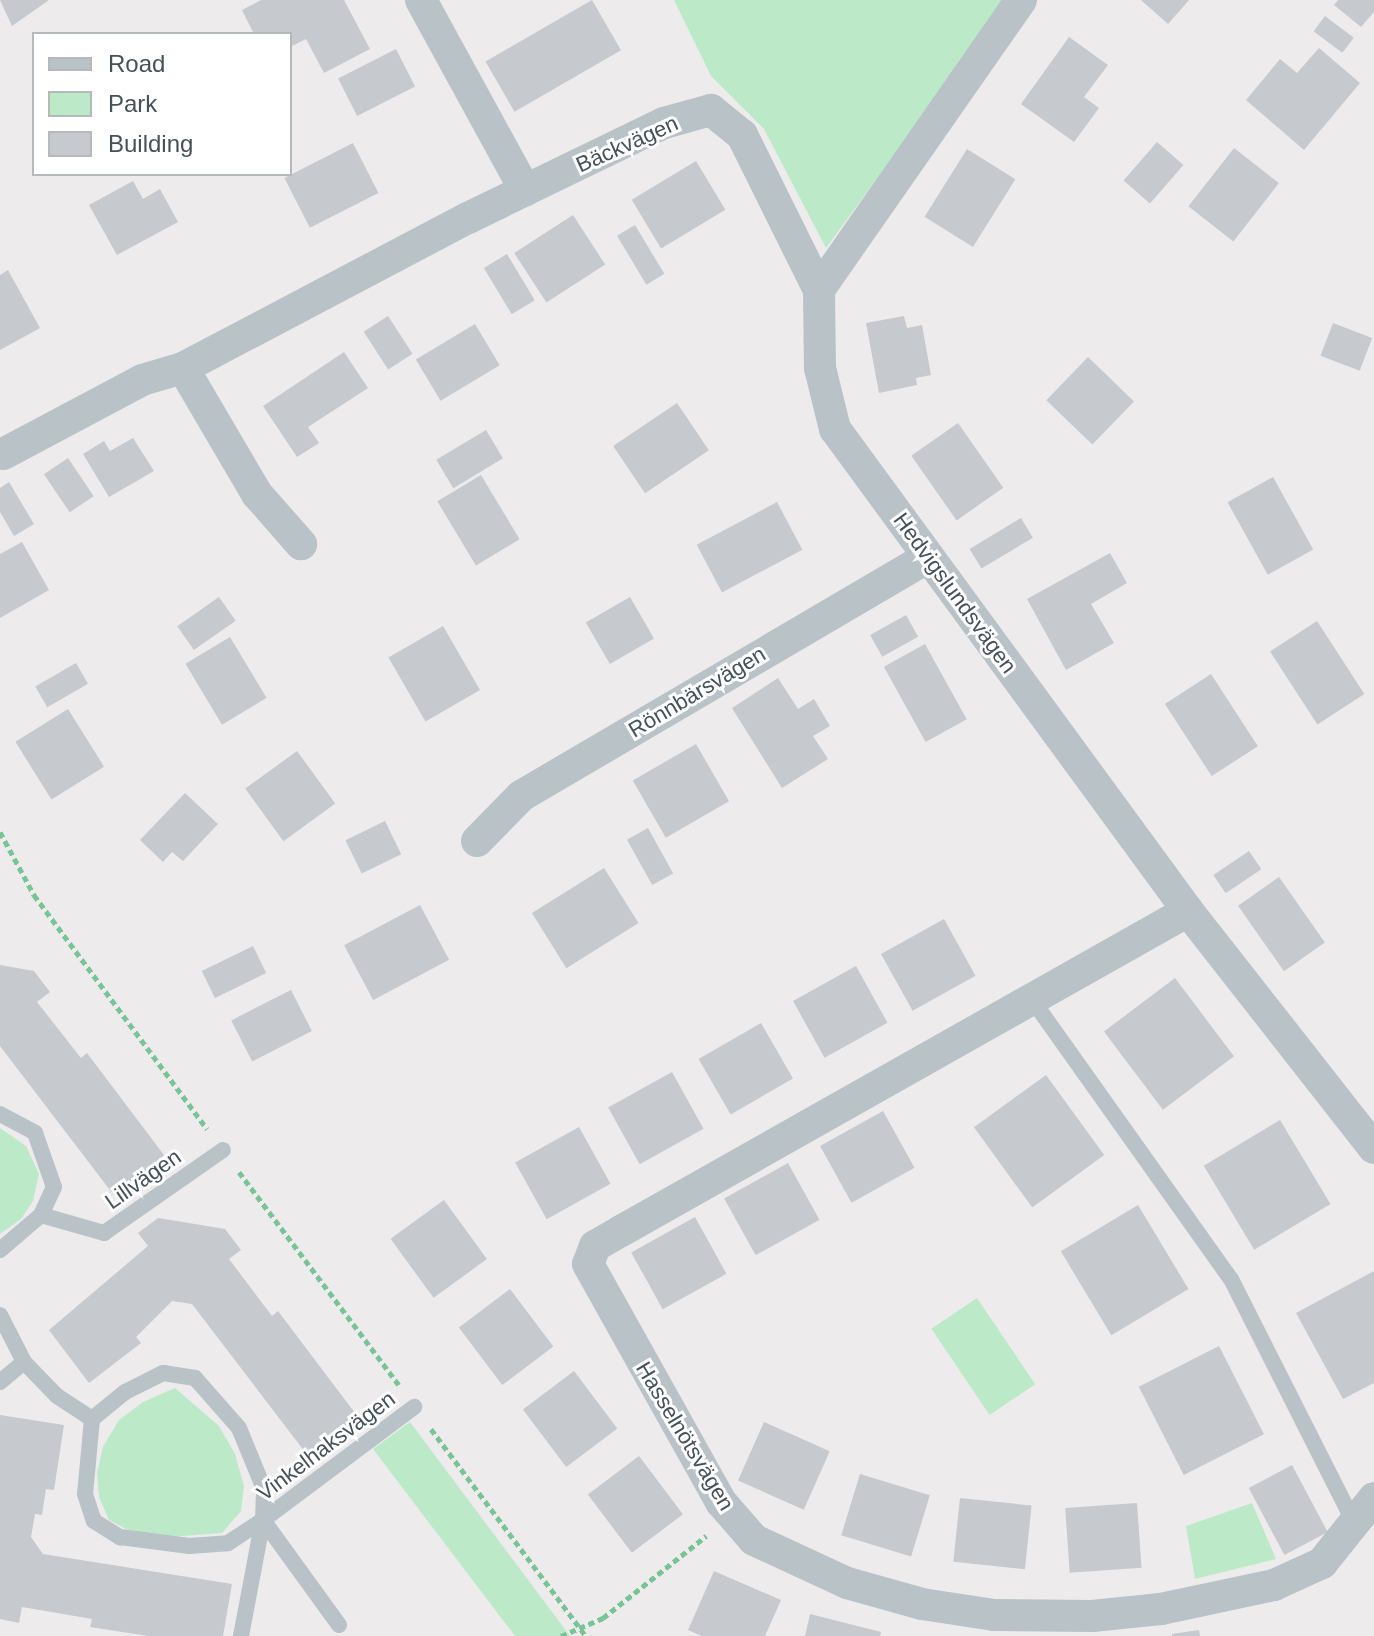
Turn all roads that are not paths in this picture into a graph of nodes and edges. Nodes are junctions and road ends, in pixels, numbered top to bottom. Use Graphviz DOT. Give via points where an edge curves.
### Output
graph roads {
  1 [pos="421,0"];
  2 [pos="1021,0"];
  3 [pos="525,190"];
  4 [pos="819,290"];
  5 [pos="183,368"];
  6 [pos="3,454"];
  7 [pos="301,544"];
  8 [pos="928,557"];
  9 [pos="477,841"];
  10 [pos="1188,911"];
  11 [pos="1031,998"];
  12 [pos="0,1114"];
  13 [pos="1374,1148"];
  14 [pos="223,1150"];
  15 [pos="41,1215"];
  16 [pos="0,1250"];
  17 [pos="0,1315"];
  18 [pos="24,1362"];
  19 [pos="0,1382"];
  20 [pos="414,1407"];
  21 [pos="92,1419"];
  22 [pos="1364,1510"];
  23 [pos="263,1520"];
  24 [pos="339,1625"];
  25 [pos="241,1636"];
  1 -- 3 [label="street"];
  2 -- 4 [label="street"];
  3 -- 4 [label="street, Bäckvägen" via="664,123 711,110 742,135"];
  3 -- 5 [label="street, Bäckvägen"];
  4 -- 8 [label="street, Hedvigslundsvägen" via="820,368 835,429"];
  5 -- 6 [label="street, Bäckvägen" via="142,380"];
  5 -- 7 [label="street" via="257,494"];
  8 -- 9 [label="street, Rönnbärsvägen" via="521,796"];
  8 -- 10 [label="street, Hedvigslundsvägen"];
  10 -- 11 [label="street, Hasselnötsvägen"];
  10 -- 13 [label="street, Hedvigslundsvägen"];
  11 -- 22 [label="lane, Hasselnötsvägen" via="1231,1279"];
  11 -- 22 [label="street, Hasselnötsvägen" via="595,1246 588,1264 732,1516 754,1540 847,1583 922,1604 994,1615 1092,1616 1223,1598 1274,1585 1322,1563"];
  12 -- 15 [label="lane" via="35,1133 51,1168 54,1187"];
  14 -- 15 [label="lane, Lillvägen" via="104,1233"];
  15 -- 16 [label="lane"];
  17 -- 18 [label="lane"];
  18 -- 19 [label="lane"];
  18 -- 21 [label="lane" via="57,1396"];
  20 -- 23 [label="lane, Vinkelhaksvägen"];
  21 -- 23 [label="lane, Vinkelhaksvägen" via="125,1392 163,1373 195,1378 233,1419 255,1457 264,1489"];
  21 -- 23 [label="lane, Vinkelhaksvägen" via="85,1494 94,1521 120,1537 189,1546 228,1543"];
  23 -- 24 [label="lane, Vinkelhaksvägen"];
  23 -- 25 [label="lane, Vinkelhaksvägen"];
}
